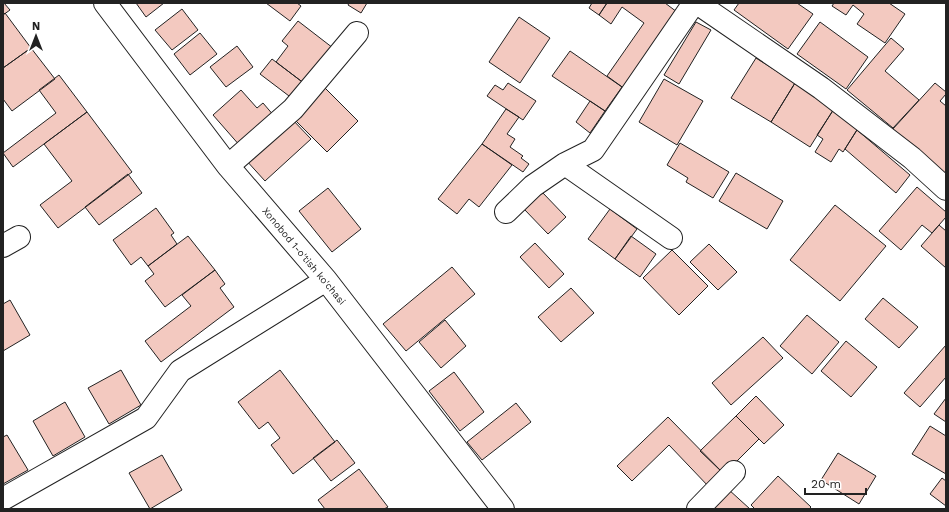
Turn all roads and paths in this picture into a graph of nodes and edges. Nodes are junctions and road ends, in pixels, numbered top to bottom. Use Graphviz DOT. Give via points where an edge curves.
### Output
graph roads {
  1 [pos="105,3"];
  2 [pos="694,3"];
  3 [pos="697,3"];
  4 [pos="357,33"];
  5 [pos="565,164"];
  6 [pos="228,166"];
  7 [pos="946,189"];
  8 [pos="506,212"];
  9 [pos="671,238"];
  10 [pos="326,280"];
  11 [pos="734,472"];
  12 [pos="3,500"];
  13 [pos="503,509"];
  14 [pos="698,509"];
  1 -- 6 [label="street, Xonobod 1-o'tish ko'chasi"];
  2 -- 5 [label="street" via="593,150"];
  3 -- 7 [label="street" via="821,88 912,158"];
  4 -- 6 [label="street" via="293,109"];
  5 -- 8 [label="street" via="533,186"];
  5 -- 9 [label="street"];
  6 -- 10 [label="street, Xonobod 1-o'tish ko'chasi"];
  10 -- 12 [label="street" via="180,371 146,418"];
  10 -- 13 [label="street, Xonobod 1-o'tish ko'chasi"];
  11 -- 14 [label="street"];
}
